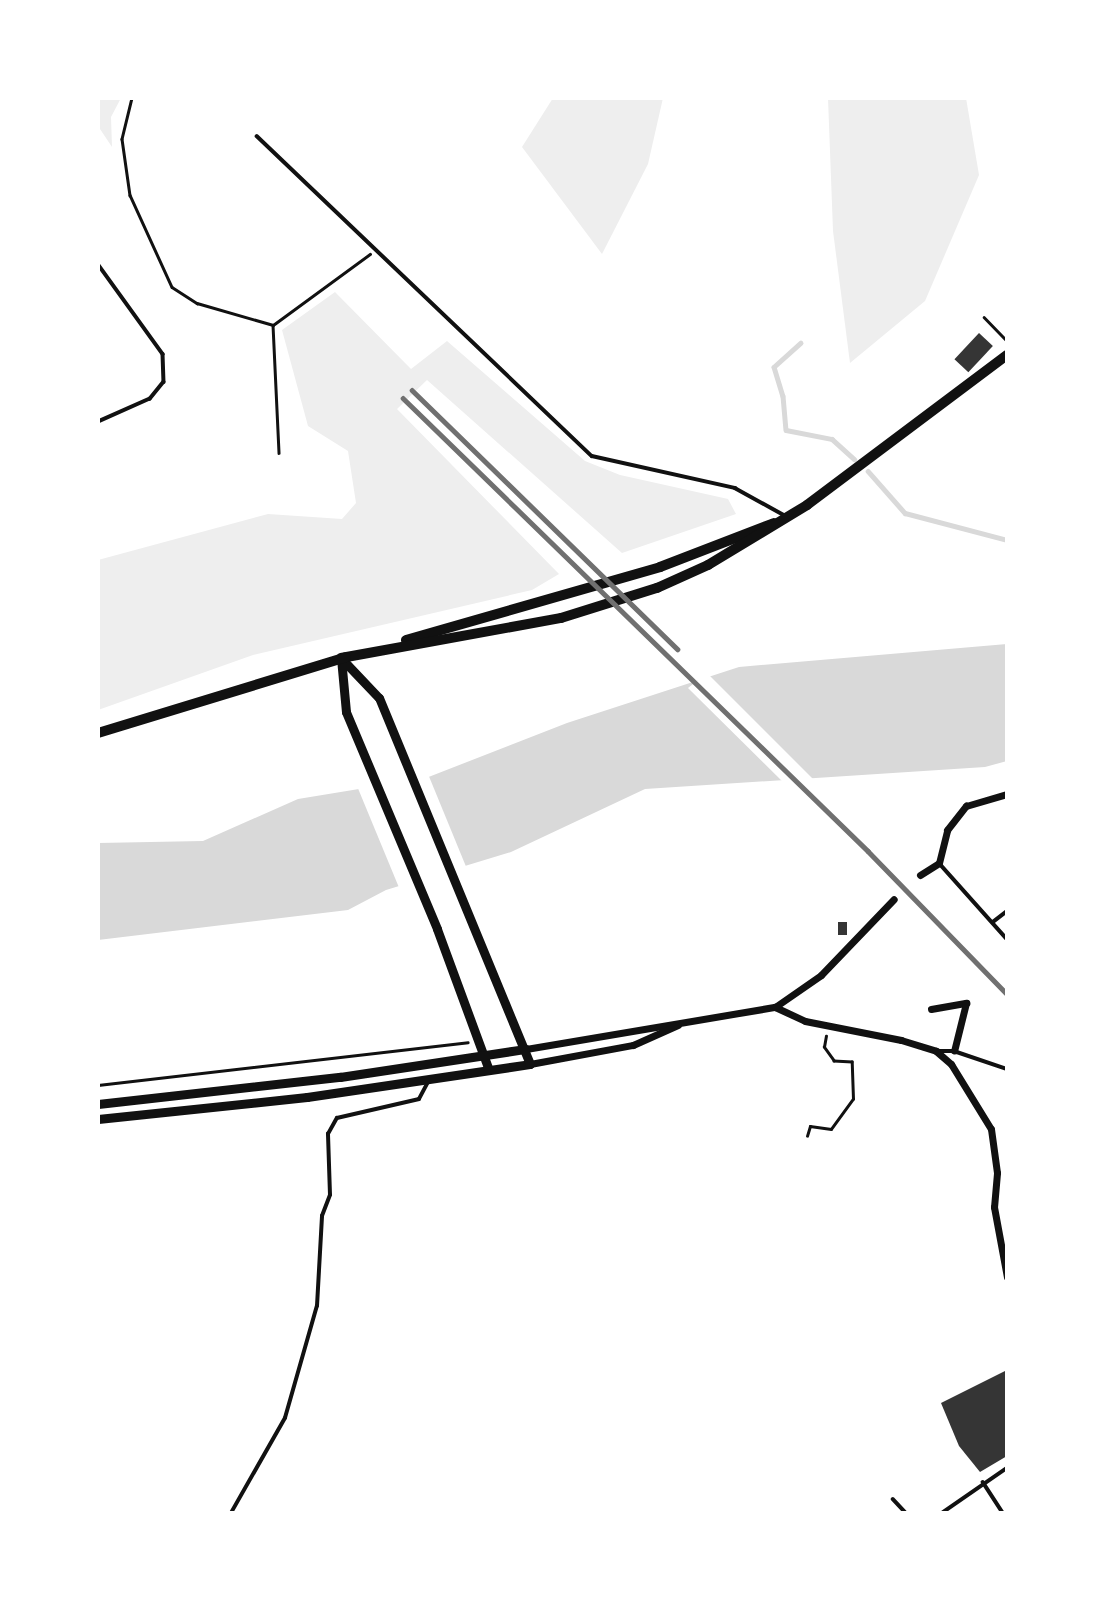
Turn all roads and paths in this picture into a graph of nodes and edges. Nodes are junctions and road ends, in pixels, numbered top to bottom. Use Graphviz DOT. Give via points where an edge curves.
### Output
graph roads {
  1 [pos="132,98"];
  2 [pos="257,136"];
  3 [pos="376,250"];
  4 [pos="98,264"];
  5 [pos="984,317"];
  6 [pos="272,325"];
  7 [pos="1007,341"];
  8 [pos="1007,355"];
  9 [pos="98,422"];
  10 [pos="279,453"];
  11 [pos="789,518"];
  12 [pos="341,658"];
  13 [pos="98,733"];
  14 [pos="1007,794"];
  15 [pos="939,863"];
  16 [pos="920,875"];
  17 [pos="894,899"];
  18 [pos="1007,911"];
  19 [pos="993,922"];
  20 [pos="1007,939"];
  21 [pos="775,1007"];
  22 [pos="931,1009"];
  23 [pos="692,1018"];
  24 [pos="836,1027"];
  25 [pos="479,1041"];
  26 [pos="526,1049"];
  27 [pos="936,1051"];
  28 [pos="954,1051"];
  29 [pos="484,1055"];
  30 [pos="530,1064"];
  31 [pos="1007,1069"];
  32 [pos="489,1070"];
  33 [pos="429,1080"];
  34 [pos="98,1085"];
  35 [pos="98,1104"];
  36 [pos="98,1119"];
  37 [pos="807,1136"];
  38 [pos="1007,1277"];
  39 [pos="1007,1468"];
  40 [pos="983,1482"];
  41 [pos="893,1499"];
  42 [pos="231,1513"];
  43 [pos="906,1513"];
  44 [pos="942,1513"];
  45 [pos="1003,1513"];
  1 -- 6 [label="path" via="122,139 130,195 172,287 197,303"];
  2 -- 3 [label="lane"];
  3 -- 6 [label="path"];
  3 -- 11 [label="lane" via="592,456 734,488"];
  4 -- 9 [label="lane" via="163,354 164,382 150,400"];
  5 -- 7 [label="path"];
  6 -- 10 [label="path"];
  8 -- 11 [label="main road"];
  11 -- 12 [label="main road" via="587,590"];
  11 -- 12 [label="main road" via="708,565 609,605"];
  12 -- 13 [label="main road"];
  12 -- 25 [label="street" via="346,712"];
  12 -- 26 [label="street" via="379,698"];
  14 -- 15 [label="street" via="966,806 956,815"];
  15 -- 16 [label="street"];
  15 -- 19 [label="lane"];
  17 -- 21 [label="street" via="821,975"];
  18 -- 19 [label="lane"];
  19 -- 20 [label="lane"];
  21 -- 23 [label="street" via="754,1014"];
  21 -- 24 [label="street" via="805,1021"];
  22 -- 28 [label="street" via="966,1003"];
  23 -- 26 [label="street"];
  23 -- 30 [label="street" via="634,1045"];
  24 -- 27 [label="street"];
  24 -- 37 [label="path" via="824,1047 834,1061 852,1062 853,1099 831,1129 810,1126"];
  25 -- 29 [label="street"];
  25 -- 34 [label="path"];
  26 -- 29 [label="street"];
  26 -- 30 [label="street"];
  27 -- 28 [label="lane"];
  27 -- 38 [label="street" via="951,1064 989,1122 997,1173 994,1207"];
  28 -- 31 [label="lane"];
  29 -- 32 [label="street"];
  29 -- 35 [label="street" via="340,1077"];
  30 -- 32 [label="street"];
  32 -- 33 [label="street"];
  33 -- 36 [label="street"];
  33 -- 42 [label="lane" via="419,1099 337,1118 328,1134 330,1195 322,1216 317,1306 285,1418 268,1455"];
  39 -- 40 [label="lane"];
  40 -- 44 [label="lane"];
  40 -- 45 [label="lane"];
  41 -- 43 [label="lane"];
}
